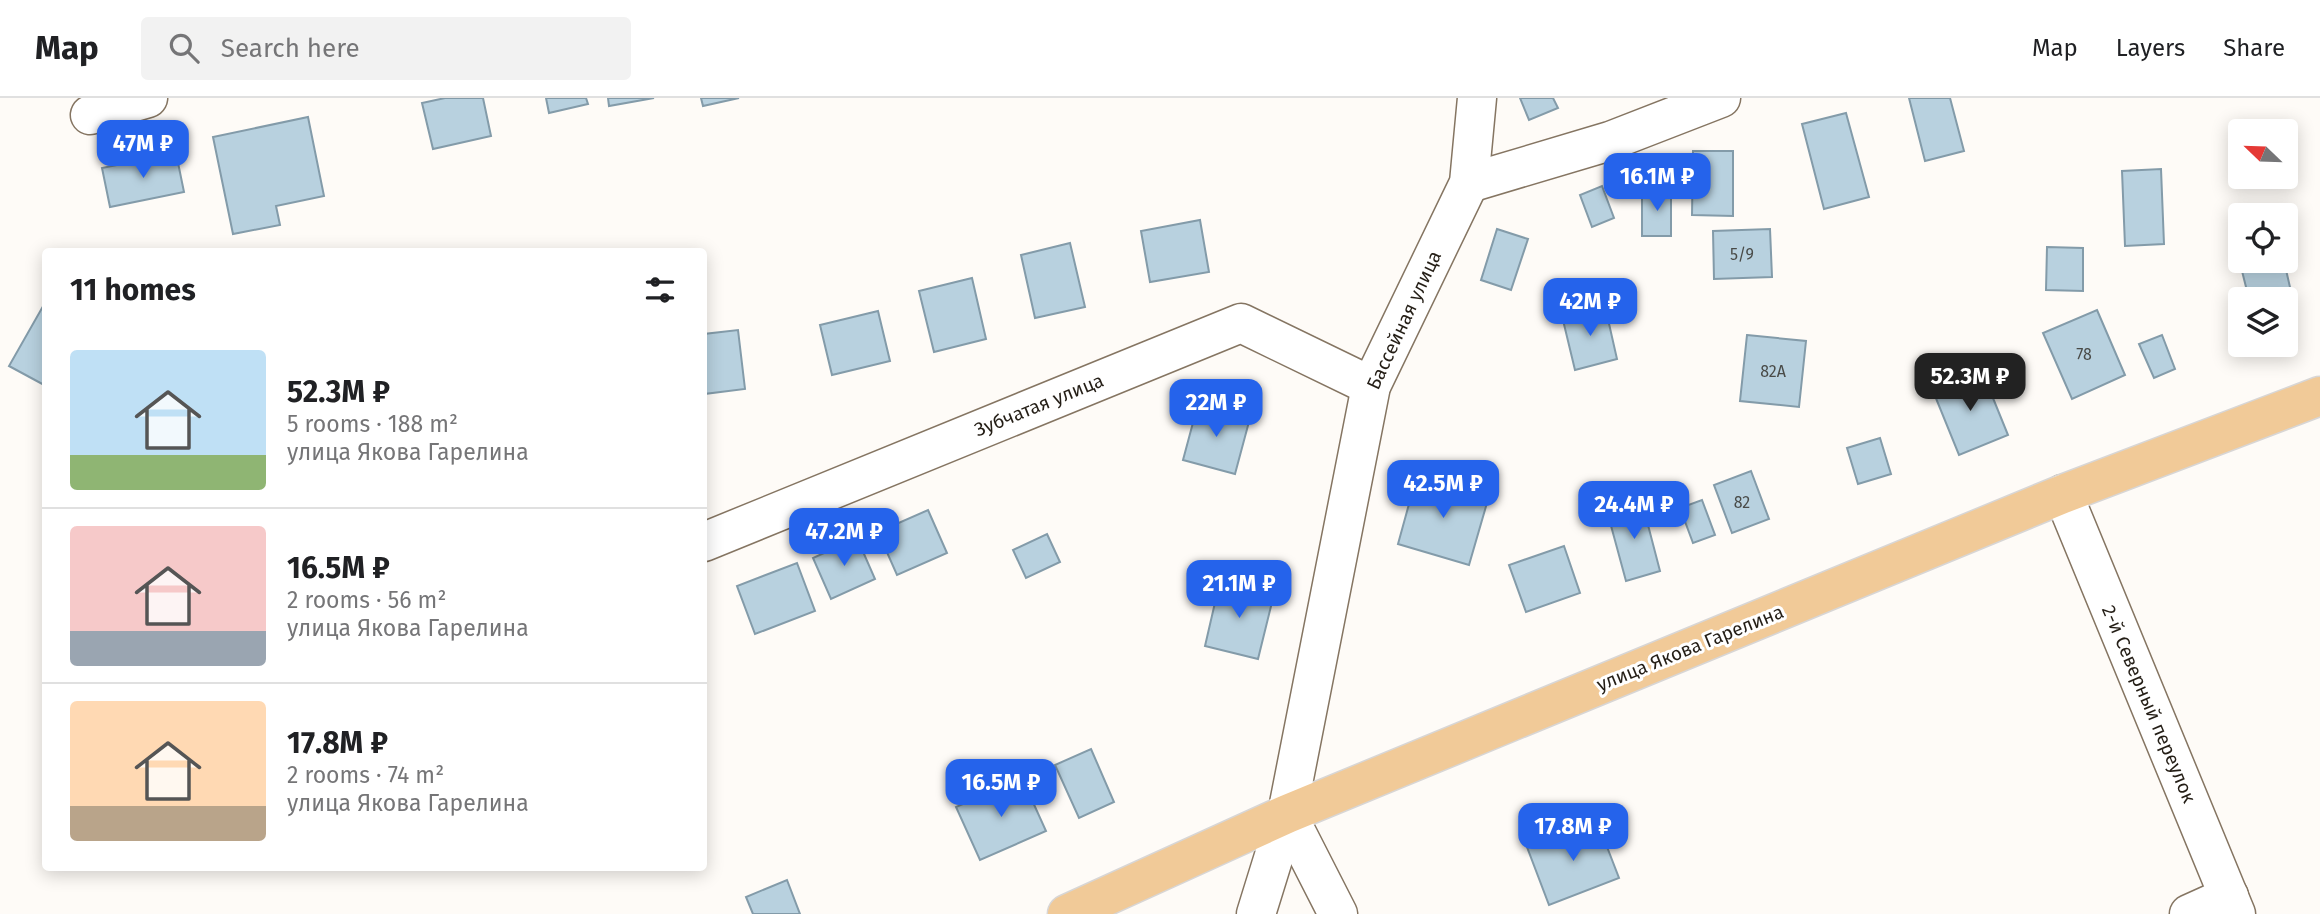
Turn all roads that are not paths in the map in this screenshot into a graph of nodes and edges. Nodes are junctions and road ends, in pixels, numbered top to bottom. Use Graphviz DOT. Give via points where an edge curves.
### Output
graph roads {
  1 [pos="148,98"];
  2 [pos="1477,98"];
  3 [pos="1721,98"];
  4 [pos="89,115"];
  5 [pos="1469,183"];
  6 [pos="1371,386"];
  7 [pos="2320,397"];
  8 [pos="2063,494"];
  9 [pos="707,541"];
  10 [pos="1287,814"];
  11 [pos="2232,905"];
  12 [pos="1067,914"];
  13 [pos="1256,914"];
  14 [pos="1338,914"];
  15 [pos="2189,914"];
  1 -- 4 [label="street"];
  2 -- 5 [label="street, Бассейная улица"];
  3 -- 5 [label="street" via="1610,141"];
  5 -- 6 [label="street, Бассейная улица"];
  6 -- 9 [label="street, Зубчатая улица" via="1241,323"];
  6 -- 10 [label="street, Бассейная улица"];
  7 -- 8 [label="main road, улица Якова Гарелина"];
  8 -- 10 [label="main road, улица Якова Гарелина"];
  8 -- 11 [label="street, 2-й Северный переулок"];
  10 -- 12 [label="main road, улица Якова Гарелина"];
  10 -- 13 [label="street, Бассейная улица"];
  10 -- 14 [label="street"];
  11 -- 15 [label="street"];
}
